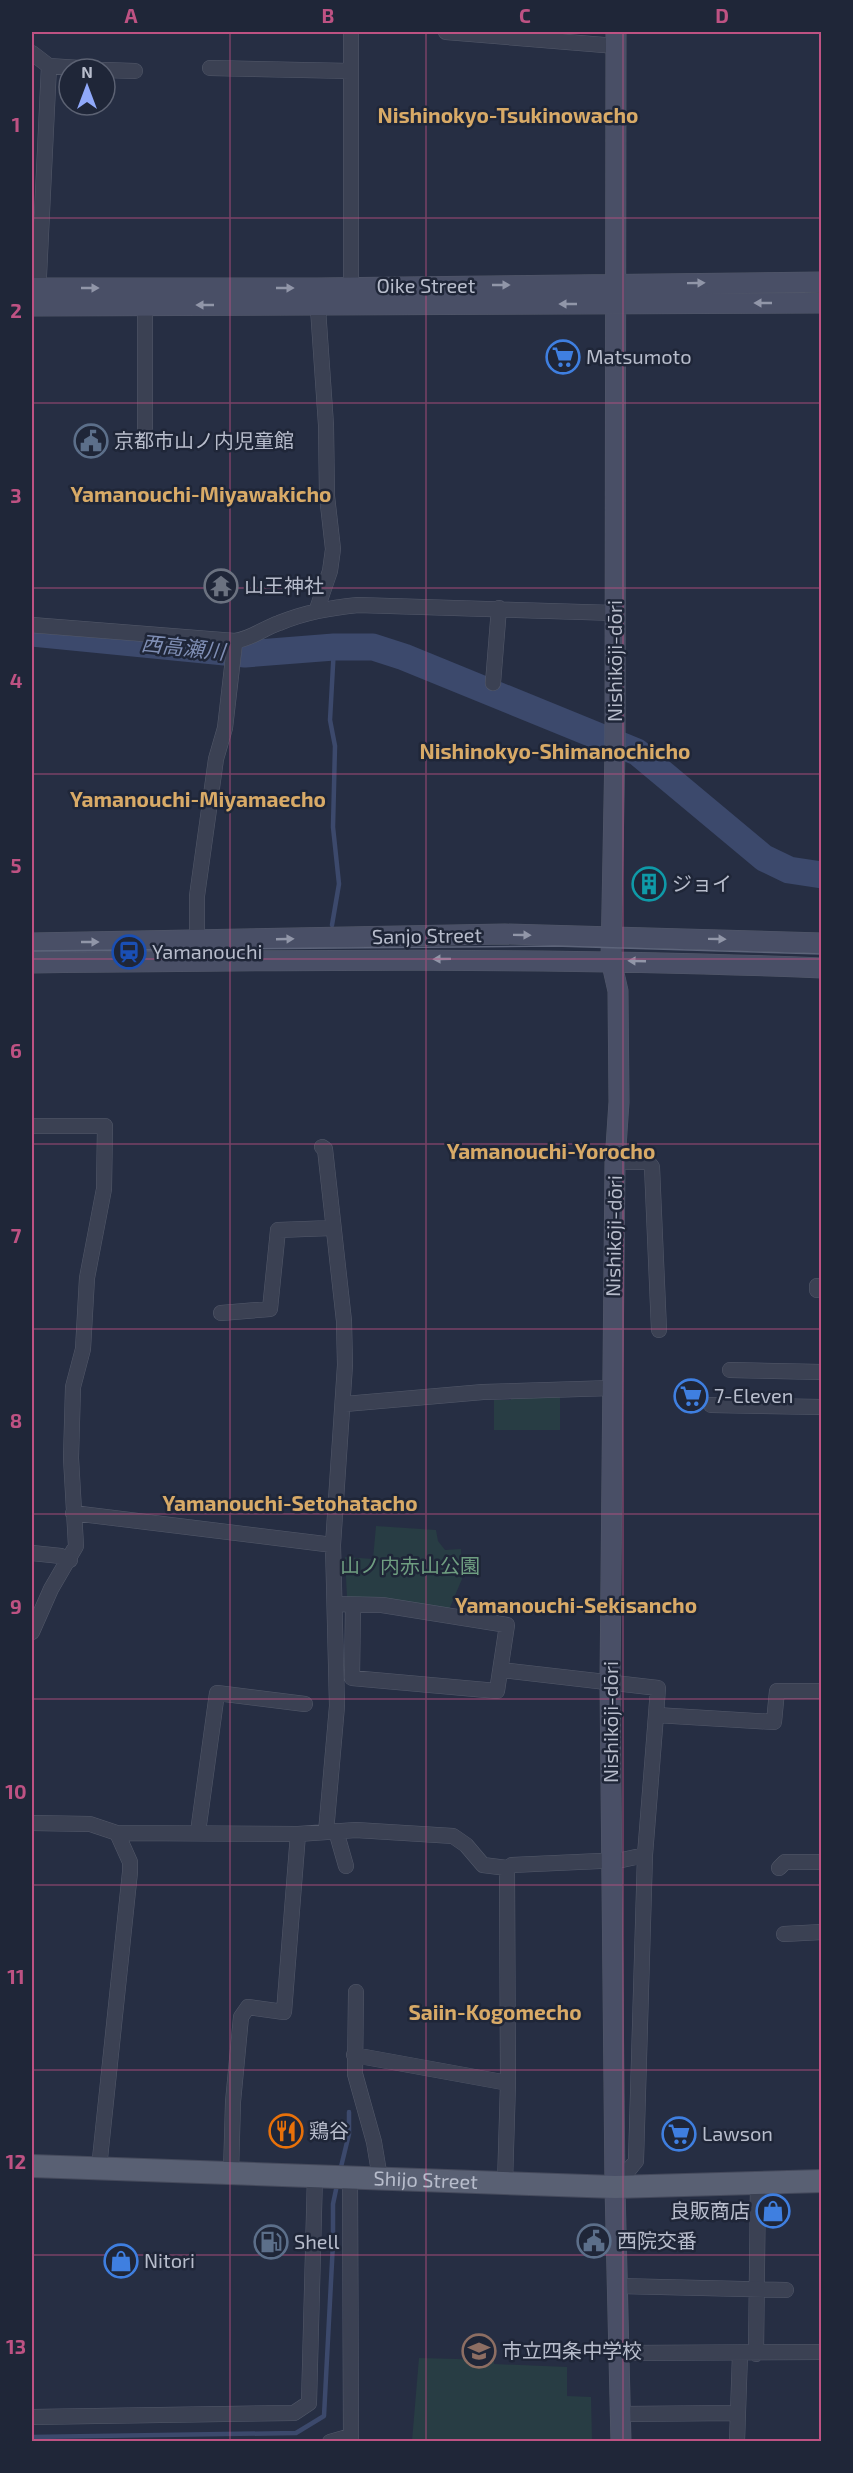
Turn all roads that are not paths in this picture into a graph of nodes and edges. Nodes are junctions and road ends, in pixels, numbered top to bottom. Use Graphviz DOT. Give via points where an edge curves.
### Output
graph roads {
  1 [pos="351,32"];
  2 [pos="446,32"];
  3 [pos="616,39"];
  4 [pos="32,53"];
  5 [pos="49,66"];
  6 [pos="57,67"];
  7 [pos="210,68"];
  8 [pos="117,70"];
  9 [pos="135,71"];
  10 [pos="351,71"];
  11 [pos="822,282"];
  12 [pos="615,294"];
  13 [pos="351,296"];
  14 [pos="35,297"];
  15 [pos="145,297"];
  16 [pos="317,297"];
  17 [pos="822,303"];
  18 [pos="145,428"];
  19 [pos="499,608"];
  20 [pos="318,609"];
  21 [pos="615,613"];
  22 [pos="32,625"];
  23 [pos="235,648"];
  24 [pos="494,683"];
  25 [pos="612,937"];
  26 [pos="197,941"];
  27 [pos="32,943"];
  28 [pos="822,943"];
  29 [pos="611,960"];
  30 [pos="32,963"];
  31 [pos="822,968"];
  32 [pos="32,1126"];
  33 [pos="322,1148"];
  34 [pos="615,1162"];
  35 [pos="332,1228"];
  36 [pos="222,1313"];
  37 [pos="659,1330"];
  38 [pos="730,1370"];
  39 [pos="822,1372"];
  40 [pos="612,1388"];
  41 [pos="345,1404"];
  42 [pos="711,1405"];
  43 [pos="822,1407"];
  44 [pos="73,1513"];
  45 [pos="333,1545"];
  46 [pos="32,1553"];
  47 [pos="70,1560"];
  48 [pos="346,1605"];
  49 [pos="32,1632"];
  50 [pos="501,1670"];
  51 [pos="610,1682"];
  52 [pos="822,1691"];
  53 [pos="305,1704"];
  54 [pos="656,1715"];
  55 [pos="32,1823"];
  56 [pos="331,1831"];
  57 [pos="198,1832"];
  58 [pos="117,1833"];
  59 [pos="298,1834"];
  60 [pos="645,1855"];
  61 [pos="612,1861"];
  62 [pos="822,1862"];
  63 [pos="346,1866"];
  64 [pos="507,1868"];
  65 [pos="778,1868"];
  66 [pos="822,1932"];
  67 [pos="784,1934"];
  68 [pos="356,1992"];
  69 [pos="354,2055"];
  70 [pos="508,2083"];
  71 [pos="32,2166"];
  72 [pos="99,2168"];
  73 [pos="231,2172"];
  74 [pos="335,2175"];
  75 [pos="380,2178"];
  76 [pos="822,2181"];
  77 [pos="758,2182"];
  78 [pos="505,2183"];
  79 [pos="615,2187"];
  80 [pos="620,2286"];
  81 [pos="756,2290"];
  82 [pos="786,2290"];
  83 [pos="822,2352"];
  84 [pos="621,2353"];
  85 [pos="740,2354"];
  86 [pos="756,2354"];
  87 [pos="738,2413"];
  88 [pos="621,2414"];
  89 [pos="32,2417"];
  90 [pos="351,2439"];
  91 [pos="330,2442"];
  92 [pos="621,2442"];
  93 [pos="737,2442"];
  1 -- 10 [label="street"];
  2 -- 3 [label="street"];
  3 -- 12 [label="street, Nishikōji-dōri"];
  4 -- 5 [label="street"];
  5 -- 6 [label="street"];
  5 -- 14 [label="street"];
  7 -- 10 [label="street"];
  8 -- 9 [label="street"];
  10 -- 13 [label="street"];
  12 -- 11 [label="street, Oike Street, one-way"];
  12 -- 13 [label="street, Oike Street"];
  17 -- 12 [label="street, Oike Street, one-way"];
  12 -- 21 [label="street, Nishikōji-dōri"];
  13 -- 16 [label="street, Oike Street"];
  14 -- 15 [label="street, Oike Street"];
  15 -- 16 [label="street, Oike Street"];
  15 -- 18 [label="street"];
  16 -- 20 [label="street" via="333,549"];
  19 -- 20 [label="street" via="378,604"];
  19 -- 21 [label="street"];
  19 -- 24 [label="street"];
  20 -- 23 [label="street" via="269,626"];
  21 -- 25 [label="street, Nishikōji-dōri"];
  22 -- 23 [label="street"];
  23 -- 26 [label="street" via="197,896"];
  26 -- 25 [label="street, Sanjo Street, one-way" via="505,934"];
  25 -- 28 [label="street, Sanjo Street, one-way"];
  25 -- 29 [label="street, Nishikōji-dōri"];
  27 -- 26 [label="street, Sanjo Street, one-way"];
  29 -- 30 [label="street, Sanjo Street, one-way"];
  31 -- 29 [label="street, Sanjo Street, one-way"];
  29 -- 34 [label="street, Nishikōji-dōri" via="618,991 620,1102"];
  32 -- 44 [label="street" via="105,1126 104,1189 87,1278 83,1349 73,1387"];
  33 -- 35 [label="street"];
  34 -- 37 [label="street" via="648,1162 652,1167"];
  34 -- 40 [label="street, Nishikōji-dōri"];
  35 -- 36 [label="street" via="278,1230 270,1309"];
  35 -- 41 [label="street" via="344,1321"];
  38 -- 39 [label="street"];
  40 -- 41 [label="street" via="483,1392"];
  40 -- 51 [label="street, Nishikōji-dōri"];
  41 -- 45 [label="street"];
  42 -- 43 [label="street"];
  44 -- 45 [label="street"];
  44 -- 47 [label="street" via="76,1546"];
  45 -- 48 [label="street"];
  46 -- 47 [label="street"];
  47 -- 49 [label="street" via="51,1589"];
  48 -- 50 [label="street" via="382,1605 507,1625"];
  48 -- 50 [label="street" via="352,1678 497,1691"];
  48 -- 56 [label="street"];
  50 -- 51 [label="street"];
  51 -- 54 [label="street" via="658,1688"];
  51 -- 61 [label="street, Nishikōji-dōri"];
  52 -- 54 [label="street" via="777,1691 774,1722"];
  53 -- 57 [label="street" via="217,1693"];
  54 -- 60 [label="street"];
  55 -- 58 [label="street" via="90,1824"];
  56 -- 59 [label="street"];
  56 -- 63 [label="street"];
  56 -- 64 [label="street" via="453,1836 483,1865"];
  57 -- 58 [label="street"];
  57 -- 59 [label="street"];
  58 -- 72 [label="street" via="130,1862 130,1872"];
  59 -- 73 [label="street" via="284,2012 248,2007 241,2017"];
  60 -- 61 [label="street"];
  60 -- 79 [label="street" via="636,2161"];
  61 -- 64 [label="street"];
  61 -- 79 [label="street, Nishikōji-dōri"];
  62 -- 65 [label="street" via="785,1862"];
  64 -- 70 [label="street"];
  66 -- 67 [label="street"];
  68 -- 69 [label="street"];
  69 -- 70 [label="street"];
  69 -- 75 [label="street" via="356,2084 374,2142"];
  70 -- 78 [label="street"];
  71 -- 72 [label="main road, Shijo Street"];
  72 -- 73 [label="main road, Shijo Street"];
  73 -- 74 [label="main road, Shijo Street"];
  74 -- 75 [label="main road, Shijo Street"];
  74 -- 89 [label="street" via="309,2403 294,2413"];
  74 -- 90 [label="street"];
  75 -- 78 [label="main road, Shijo Street"];
  76 -- 77 [label="main road, Shijo Street"];
  77 -- 79 [label="main road, Shijo Street"];
  77 -- 81 [label="street"];
  78 -- 79 [label="main road, Shijo Street"];
  79 -- 80 [label="street, Nishikōji-dōri"];
  80 -- 81 [label="street"];
  80 -- 84 [label="street, Nishikōji-dōri"];
  81 -- 82 [label="street"];
  81 -- 86 [label="street"];
  83 -- 86 [label="street"];
  84 -- 85 [label="street"];
  84 -- 88 [label="street, Nishikōji-dōri"];
  85 -- 86 [label="street"];
  85 -- 87 [label="street"];
  87 -- 88 [label="street"];
  87 -- 93 [label="street"];
  88 -- 92 [label="street, Nishikōji-dōri"];
  90 -- 91 [label="street"];
}
